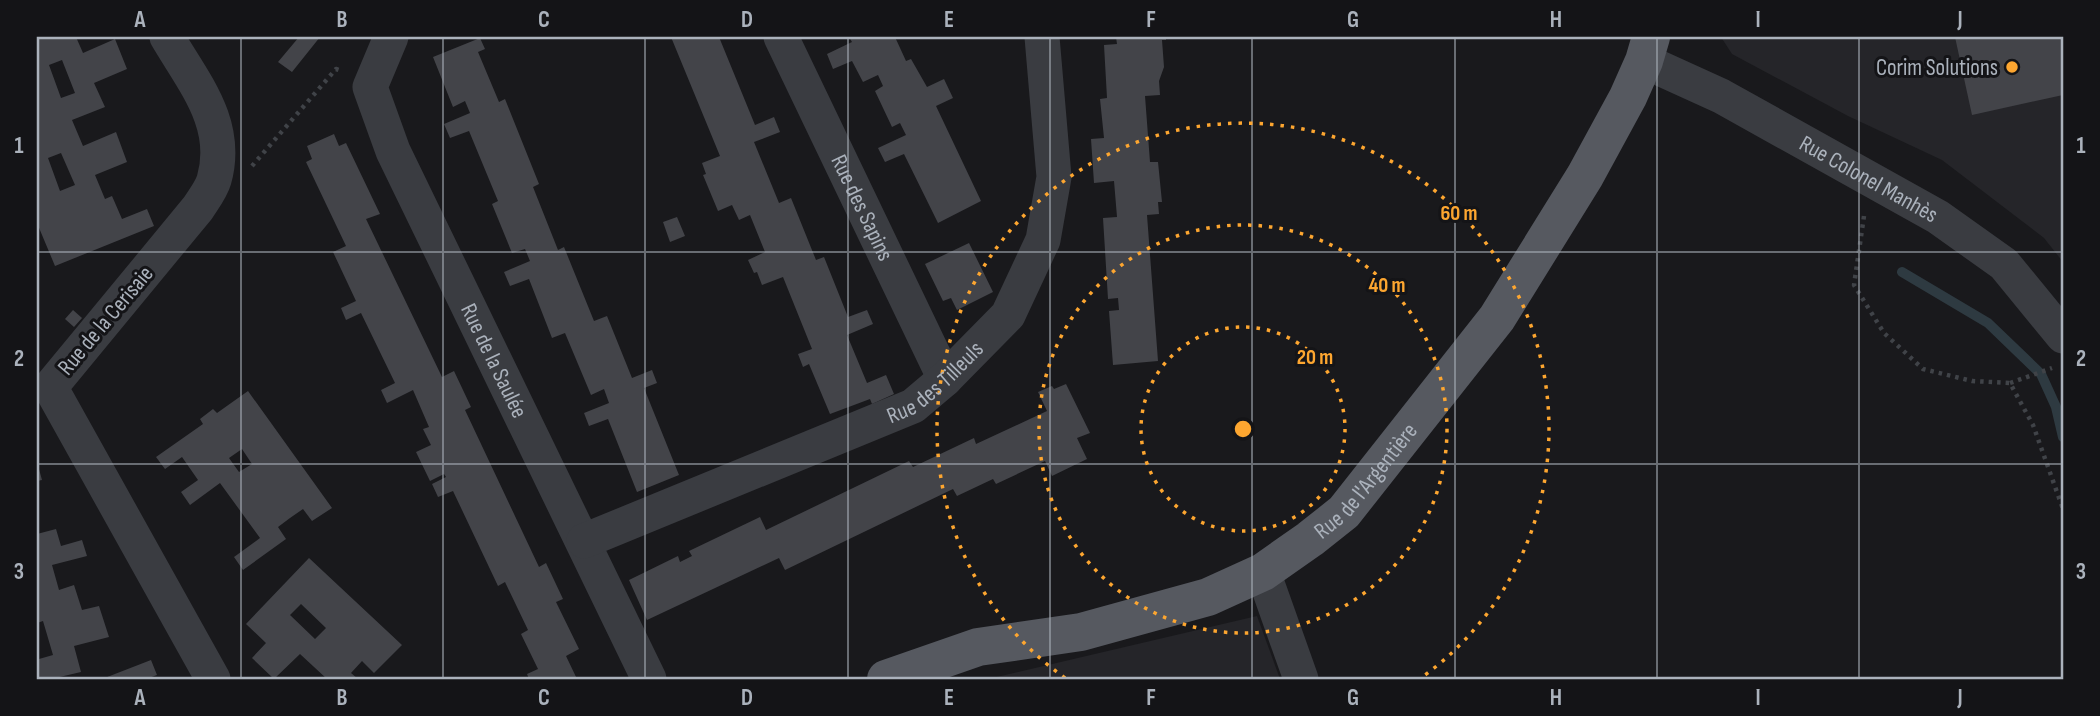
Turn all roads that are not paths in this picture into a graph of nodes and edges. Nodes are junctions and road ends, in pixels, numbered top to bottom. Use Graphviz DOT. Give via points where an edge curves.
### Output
graph roads {
  1 [pos="167,37"];
  2 [pos="391,37"];
  3 [pos="781,37"];
  4 [pos="1042,37"];
  5 [pos="1647,49"];
  6 [pos="2063,336"];
  7 [pos="945,379"];
  8 [pos="584,541"];
  9 [pos="1263,572"];
  10 [pos="213,679"];
  11 [pos="649,679"];
  12 [pos="886,679"];
  13 [pos="1301,679"];
  1 -- 10 [label="street, Rue de la Cerisaie" via="213,116 219,144 214,182 191,217 52,385"];
  2 -- 8 [label="street, Rue de la Saulée" via="370,87 393,151"];
  3 -- 7 [label="street, Rue des Sapins"];
  4 -- 7 [label="street, Rue des Tilleuls" via="1054,177 1043,240 1008,315"];
  5 -- 6 [label="street, Rue Colonel Manhès" via="1673,72 1938,217 2004,264"];
  5 -- 9 [label="main road, Rue de l'Argentière" via="1628,97 1586,176 1497,318 1344,512"];
  7 -- 8 [label="street, Rue des Tilleuls" via="912,405"];
  8 -- 11 [label="street, Rue de la Saulée"];
  9 -- 12 [label="main road, Rue de l'Argentière" via="1208,597 1081,632 978,647"];
  9 -- 13 [label="street"];
}
